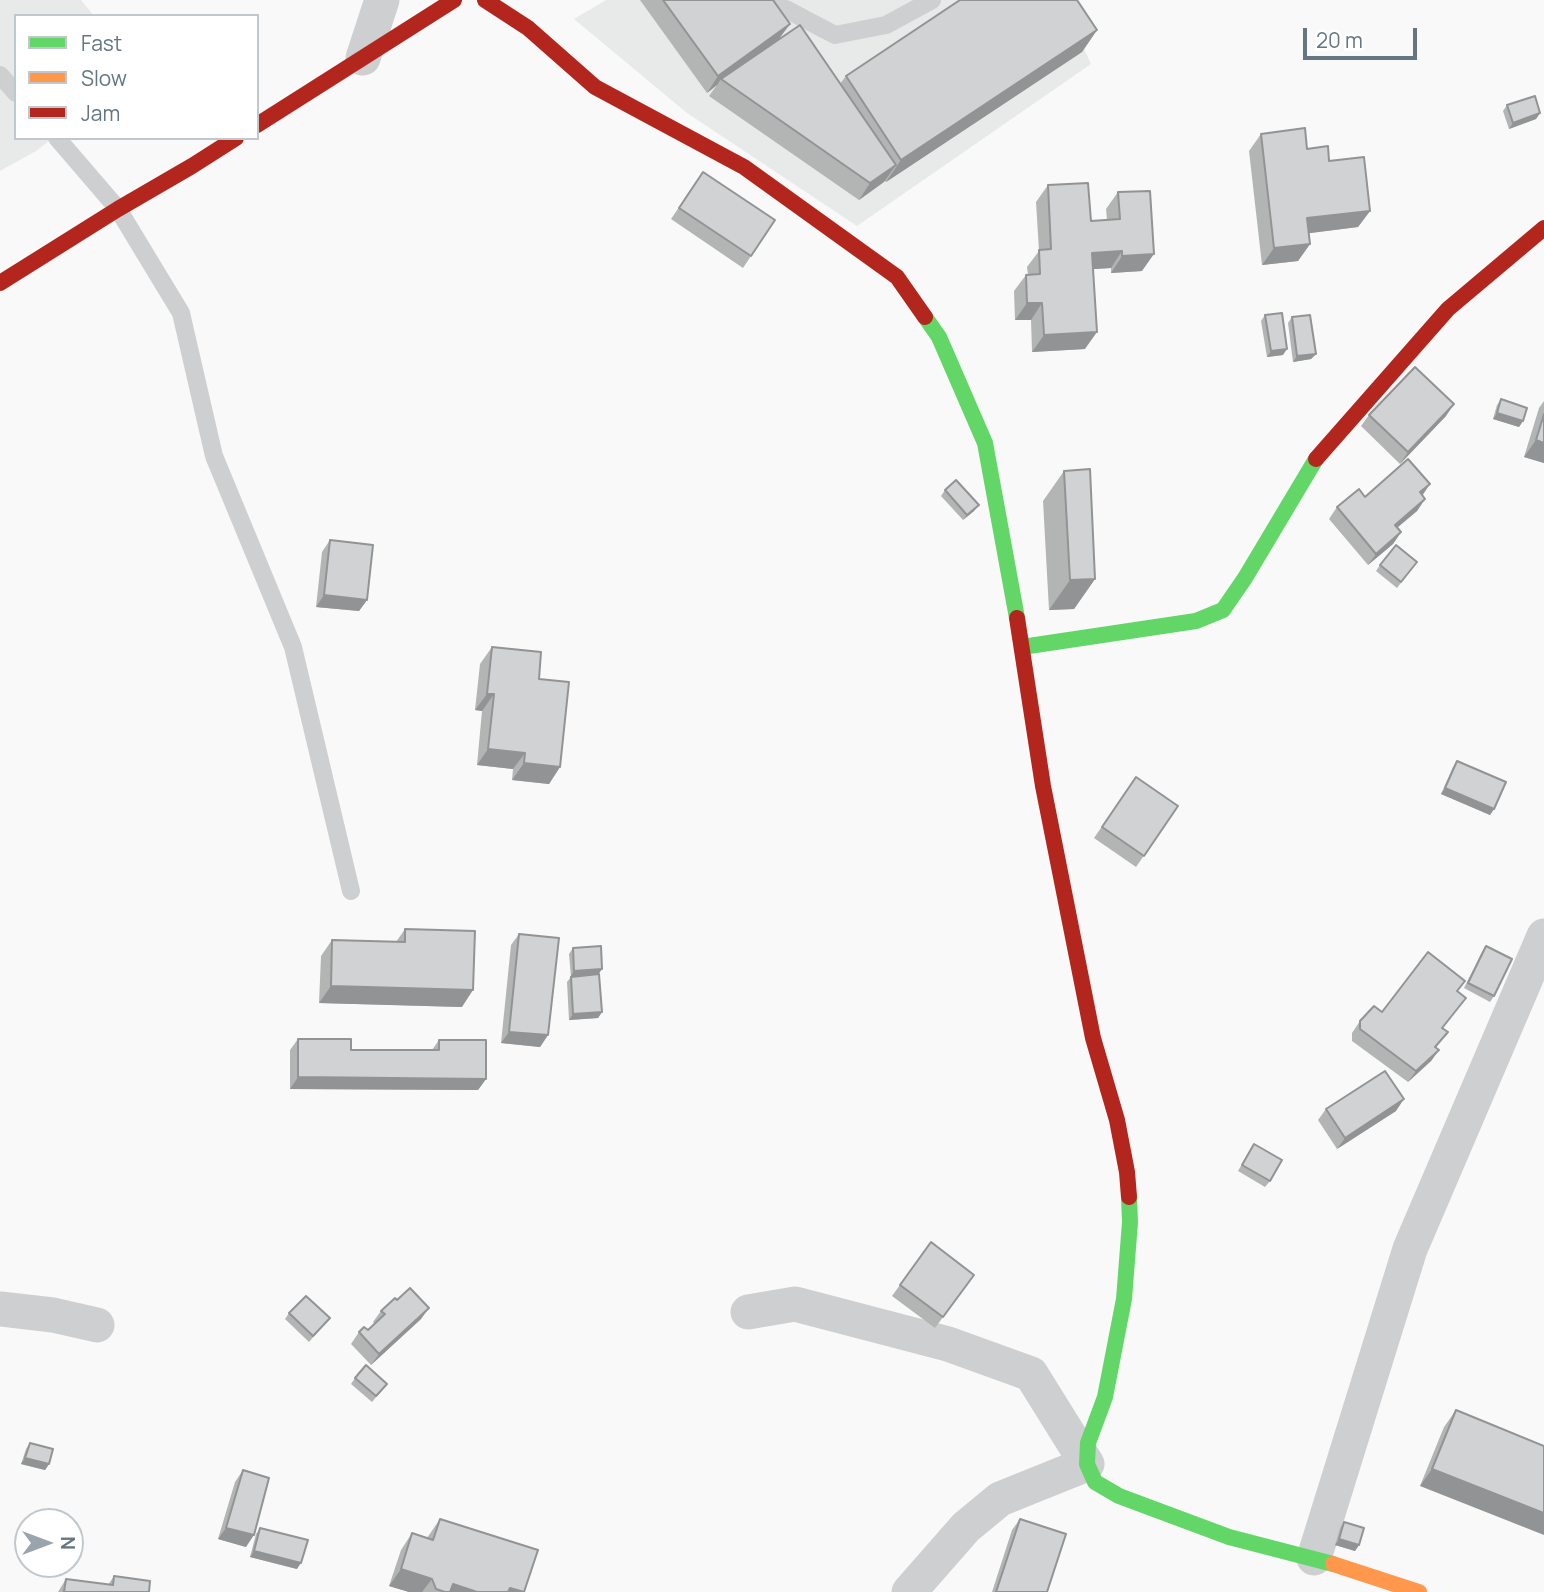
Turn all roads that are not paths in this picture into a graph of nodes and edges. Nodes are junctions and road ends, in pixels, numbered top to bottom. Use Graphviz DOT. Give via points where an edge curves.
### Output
graph roads {
  1 [pos="382,0"];
  2 [pos="454,0"];
  3 [pos="485,0"];
  4 [pos="777,0"];
  5 [pos="932,0"];
  6 [pos="363,58"];
  7 [pos="0,75"];
  8 [pos="14,91"];
  9 [pos="259,124"];
  10 [pos="59,140"];
  11 [pos="233,140"];
  12 [pos="118,209"];
  13 [pos="1544,228"];
  14 [pos="0,283"];
  15 [pos="1022,647"];
  16 [pos="351,891"];
  17 [pos="1544,936"];
  18 [pos="0,1309"];
  19 [pos="748,1312"];
  20 [pos="97,1325"];
  21 [pos="1087,1464"];
  22 [pos="1314,1558"];
  23 [pos="909,1592"];
  24 [pos="1416,1592"];
  1 -- 6 [label="street"];
  2 -- 6 [label="street"];
  3 -- 15 [label="street" via="528,28 595,87 744,167 897,276 939,337 985,443"];
  4 -- 5 [label="lane" via="835,35 886,25"];
  6 -- 9 [label="street"];
  7 -- 8 [label="lane"];
  10 -- 12 [label="lane"];
  11 -- 12 [label="street"];
  12 -- 14 [label="street"];
  12 -- 16 [label="lane" via="181,313 214,456 293,647"];
  13 -- 15 [label="street" via="1448,309 1317,457 1223,610 1196,621"];
  15 -- 21 [label="street" via="1068,914 1127,1172 1130,1222 1124,1298 1105,1397 1088,1443"];
  17 -- 22 [label="street" via="1410,1249"];
  18 -- 20 [label="street"];
  19 -- 21 [label="street" via="795,1304 948,1344 1031,1374"];
  21 -- 22 [label="street" via="1095,1482 1119,1496 1229,1537"];
  21 -- 23 [label="street" via="1000,1499 966,1527"];
  22 -- 24 [label="street"];
}
